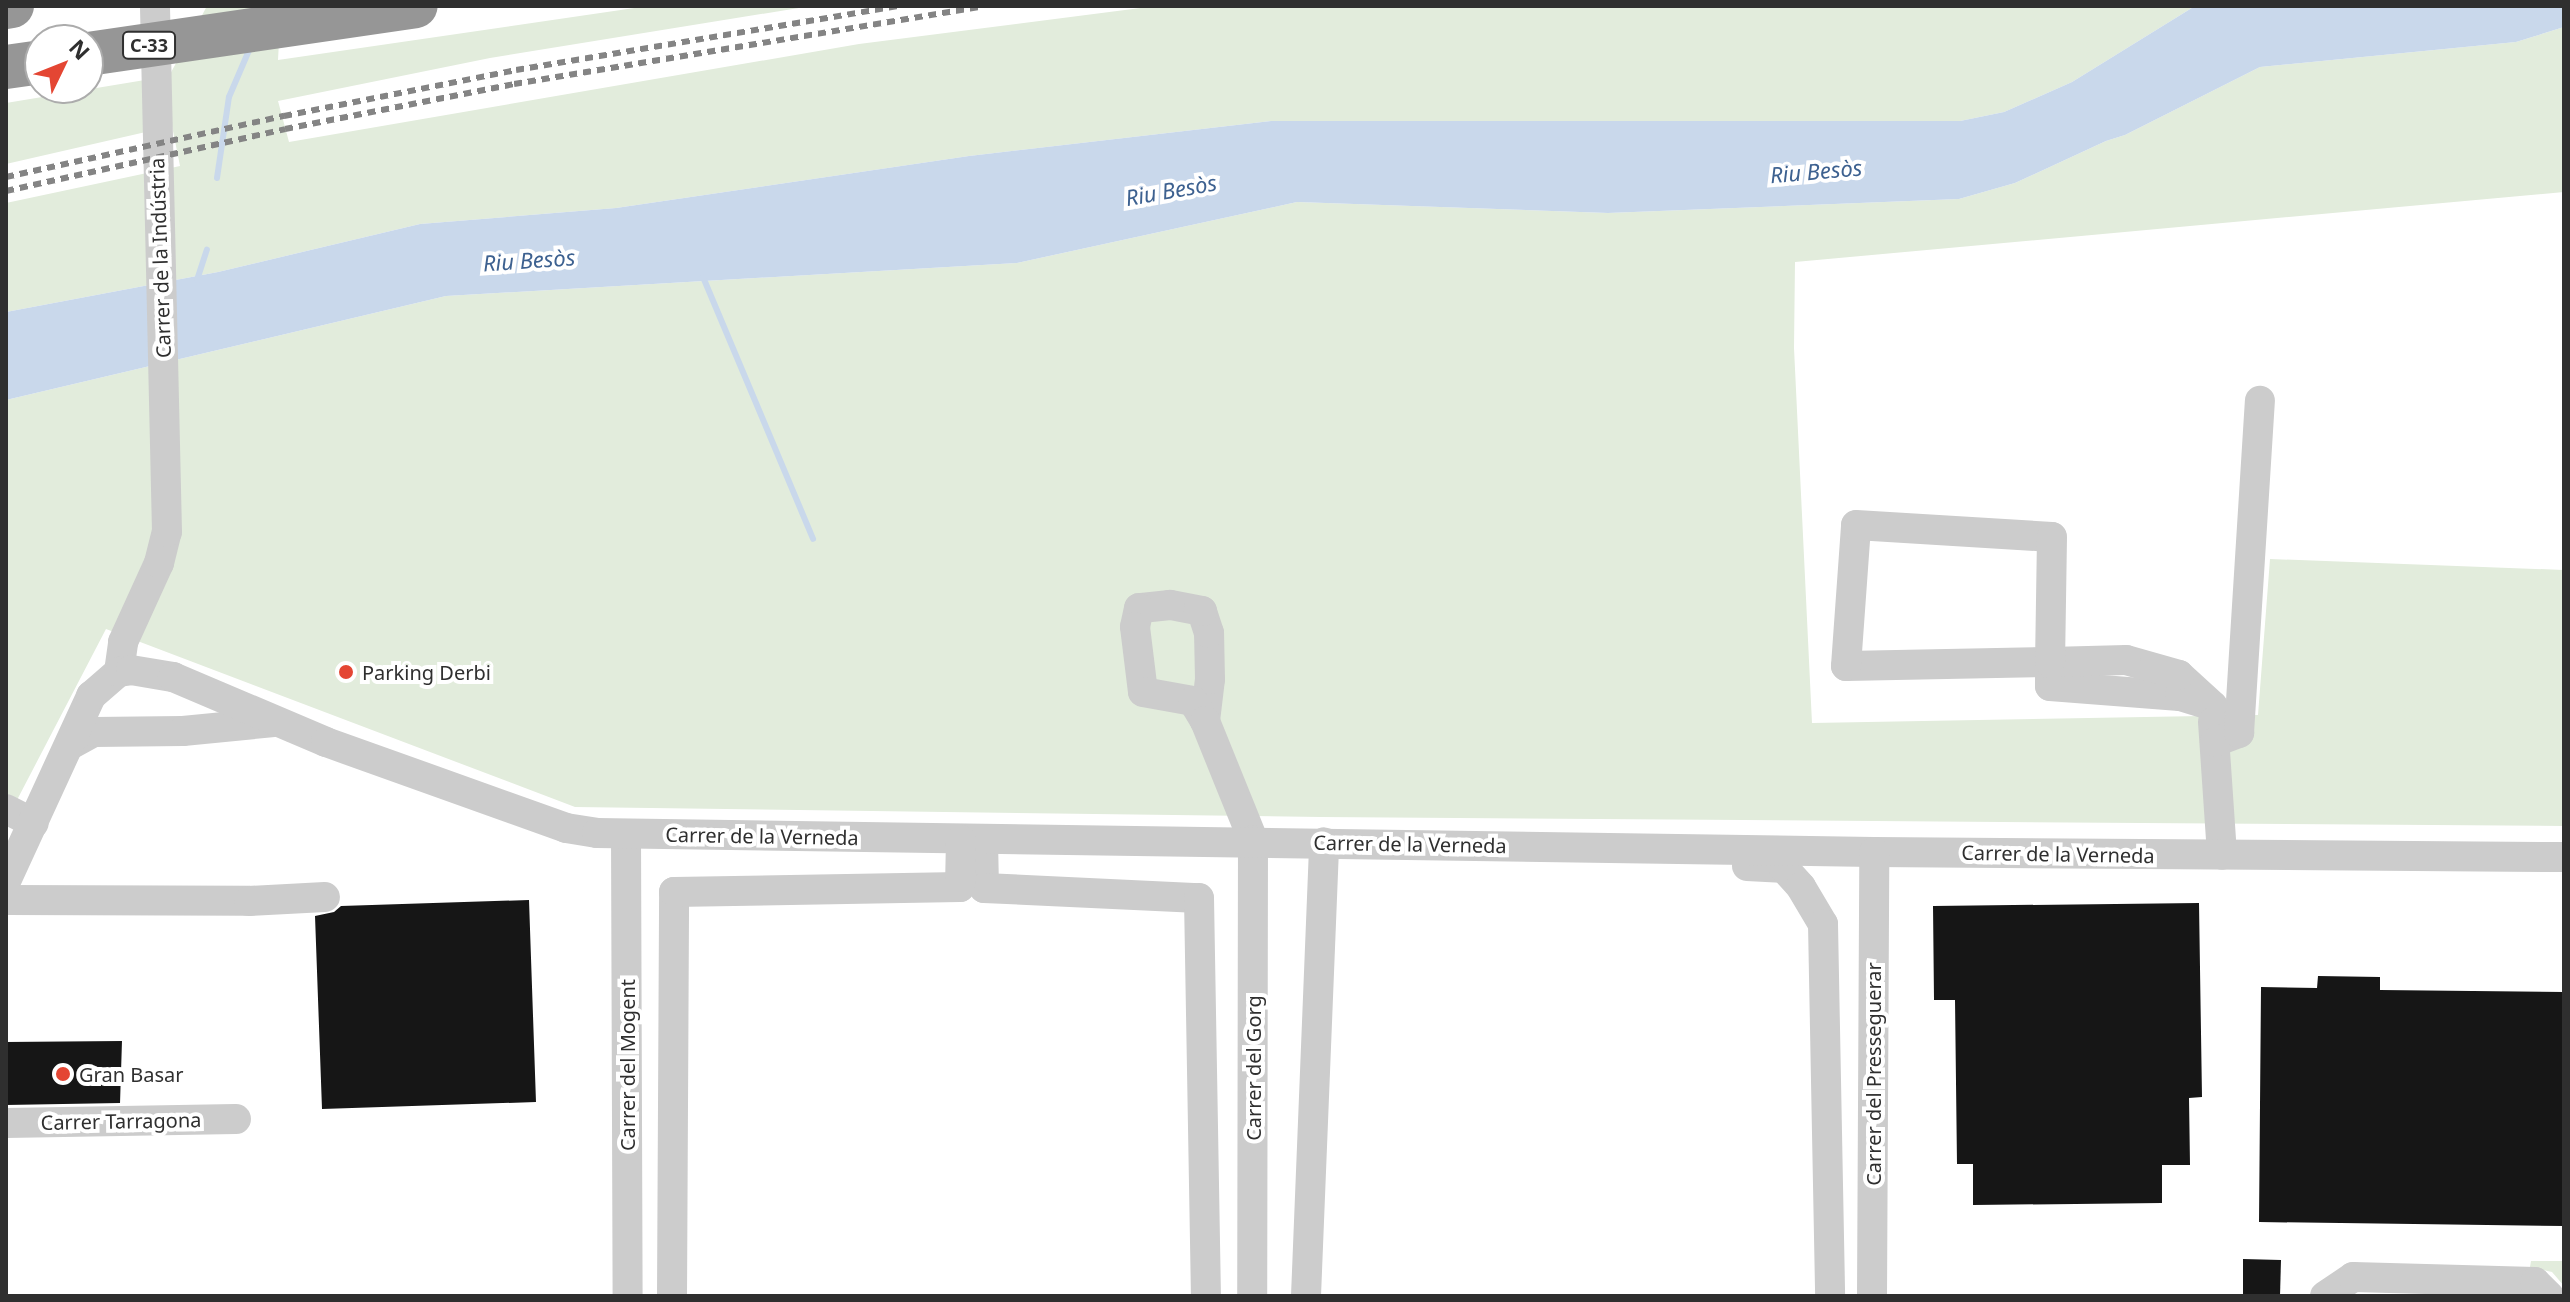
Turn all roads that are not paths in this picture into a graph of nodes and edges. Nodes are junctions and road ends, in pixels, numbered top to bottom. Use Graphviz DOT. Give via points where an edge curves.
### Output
graph roads {
  1 [pos="155,6"];
  2 [pos="416,6"];
  3 [pos="104,52"];
  4 [pos="2260,401"];
  5 [pos="2050,662"];
  6 [pos="119,672"];
  7 [pos="209,692"];
  8 [pos="1205,721"];
  9 [pos="276,722"];
  10 [pos="183,731"];
  11 [pos="2215,742"];
  12 [pos="72,744"];
  13 [pos="6,809"];
  14 [pos="34,823"];
  15 [pos="626,834"];
  16 [pos="972,840"];
  17 [pos="1253,840"];
  18 [pos="1323,852"];
  19 [pos="1874,852"];
  20 [pos="2222,855"];
  21 [pos="2564,857"];
  22 [pos="6,881"];
  23 [pos="325,897"];
  24 [pos="6,900"];
  25 [pos="236,1119"];
  26 [pos="6,1123"];
  27 [pos="2546,1295"];
  28 [pos="628,1296"];
  29 [pos="672,1296"];
  30 [pos="1206,1296"];
  31 [pos="1252,1296"];
  32 [pos="1306,1296"];
  33 [pos="1830,1296"];
  34 [pos="1872,1296"];
  35 [pos="2325,1296"];
  1 -- 6 [label="street, Carrer de la Indústria" via="167,510 164,551 123,642"];
  2 -- 3 [label="highway, C-33"];
  4 -- 11 [label="street" via="2239,733"];
  5 -- 5 [label="street" via="1846,666 1856,525 2052,537"];
  5 -- 11 [label="street" via="2050,686 2180,696 2213,706"];
  6 -- 7 [label="street, Carrer de la Verneda" via="151,671"];
  6 -- 12 [label="street" via="91,696"];
  7 -- 9 [label="street, Carrer de la Verneda"];
  7 -- 10 [label="street" via="208,714"];
  8 -- 17 [label="street"];
  9 -- 10 [label="street, Carrer de la Verneda"];
  9 -- 15 [label="street, Carrer de la Verneda" via="566,828"];
  10 -- 12 [label="street, Carrer de la Verneda" via="94,732"];
  11 -- 20 [label="street"];
  12 -- 14 [label="street"];
  13 -- 14 [label="street"];
  14 -- 22 [label="street"];
  15 -- 16 [label="street, Carrer de la Verneda"];
  15 -- 28 [label="street, Carrer del Mogent"];
  16 -- 17 [label="street, Carrer de la Verneda"];
  16 -- 29 [label="street" via="960,887 674,892"];
  16 -- 30 [label="street" via="984,888 1199,898"];
  17 -- 18 [label="street, Carrer de la Verneda"];
  17 -- 31 [label="street, Carrer del Gorg"];
  18 -- 19 [label="street, Carrer de la Verneda"];
  18 -- 32 [label="street"];
  18 -- 33 [label="street" via="1784,868 1823,924"];
  19 -- 20 [label="street, Carrer de la Verneda"];
  19 -- 34 [label="street, Carrer del Presseguerar"];
  20 -- 21 [label="street, Carrer de la Verneda"];
  23 -- 24 [label="street"];
  25 -- 26 [label="street, Carrer Tarragona"];
  27 -- 35 [label="street" via="2535,1282 2353,1277"];
}
